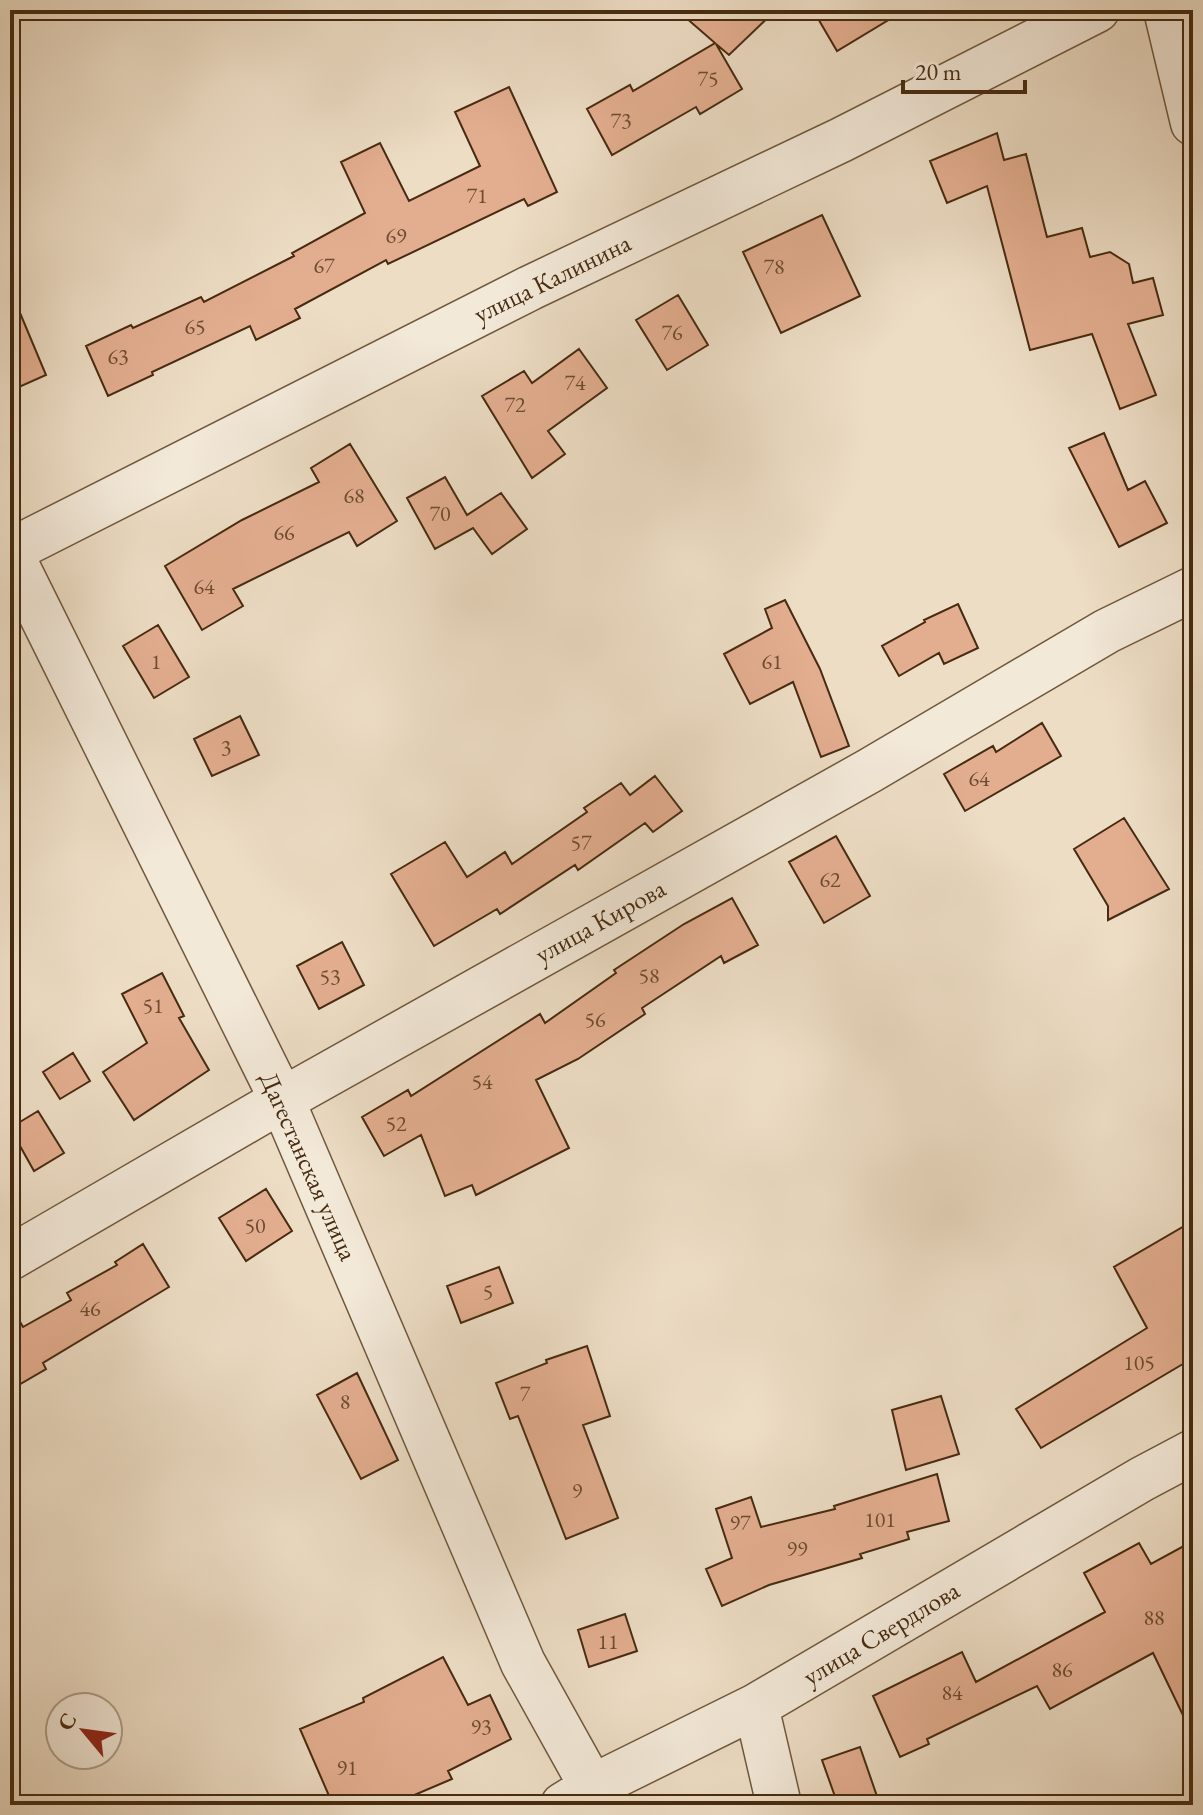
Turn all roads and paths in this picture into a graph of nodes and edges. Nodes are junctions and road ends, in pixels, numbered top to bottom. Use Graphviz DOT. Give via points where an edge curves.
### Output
graph roads {
  1 [pos="1097,10"];
  2 [pos="1166,10"];
  3 [pos="1193,123"];
  4 [pos="10,552"];
  5 [pos="1193,589"];
  6 [pos="282,1100"];
  7 [pos="10,1258"];
  8 [pos="1193,1452"];
  9 [pos="756,1706"];
  10 [pos="578,1796"];
  11 [pos="779,1805"];
  1 -- 4 [label="street, улица Калинина" via="841,140 530,288"];
  2 -- 3 [label="street"];
  4 -- 6 [label="street, Дагестанская улица"];
  5 -- 6 [label="street, улица Кирова" via="1107,631 869,771"];
  6 -- 7 [label="street, улица Кирова"];
  6 -- 10 [label="street, Дагестанская улица"];
  8 -- 9 [label="street, улица Свердлова"];
  9 -- 10 [label="street, улица Свердлова"];
  9 -- 11 [label="street"];
}
